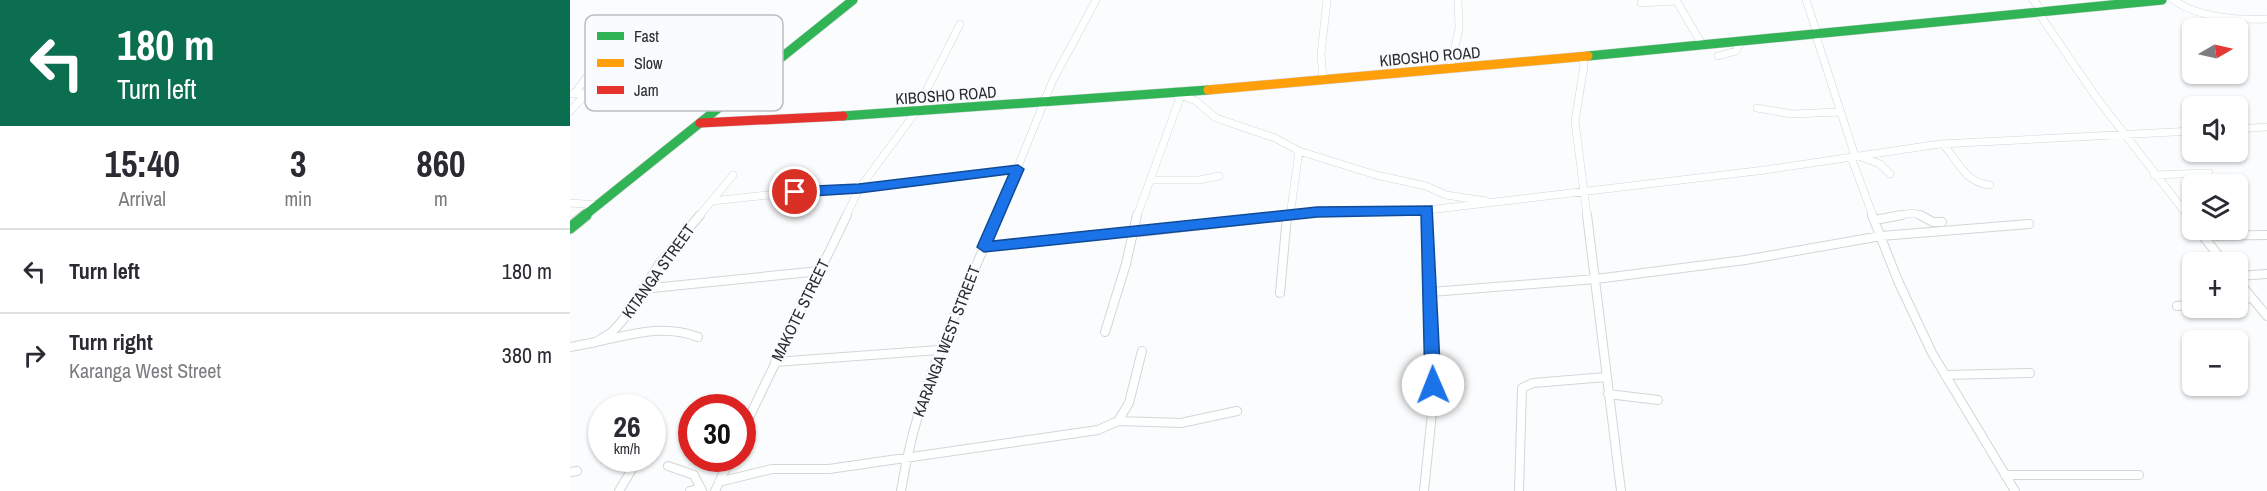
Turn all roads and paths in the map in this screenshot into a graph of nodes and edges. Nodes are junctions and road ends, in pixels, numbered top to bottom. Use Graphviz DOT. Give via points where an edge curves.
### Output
graph roads {
  1 [pos="853,0"];
  2 [pos="1096,0"];
  3 [pos="1328,0"];
  4 [pos="1458,0"];
  5 [pos="1676,0"];
  6 [pos="1806,0"];
  7 [pos="2033,0"];
  8 [pos="2155,0"];
  9 [pos="2173,0"];
  10 [pos="1641,3"];
  11 [pos="2041,11"];
  12 [pos="2267,19"];
  13 [pos="960,24"];
  14 [pos="1817,36"];
  15 [pos="1740,43"];
  16 [pos="1703,46"];
  17 [pos="783,56"];
  18 [pos="1718,56"];
  19 [pos="1582,57"];
  20 [pos="1450,69"];
  21 [pos="585,79"];
  22 [pos="1323,80"];
  23 [pos="572,94"];
  24 [pos="585,95"];
  25 [pos="1181,95"];
  26 [pos="1125,97"];
  27 [pos="1044,104"];
  28 [pos="1757,108"];
  29 [pos="570,111"];
  30 [pos="715,111"];
  31 [pos="1840,112"];
  32 [pos="915,113"];
  33 [pos="700,123"];
  34 [pos="2267,127"];
  35 [pos="2248,128"];
  36 [pos="2182,132"];
  37 [pos="2125,136"];
  38 [pos="1943,144"];
  39 [pos="1299,151"];
  40 [pos="1854,156"];
  41 [pos="1018,169"];
  42 [pos="2209,173"];
  43 [pos="1890,174"];
  44 [pos="733,175"];
  45 [pos="2154,175"];
  46 [pos="1219,176"];
  47 [pos="1150,180"];
  48 [pos="1989,185"];
  49 [pos="859,189"];
  50 [pos="1583,193"];
  51 [pos="712,201"];
  52 [pos="1490,202"];
  53 [pos="570,203"];
  54 [pos="598,205"];
  55 [pos="1428,210"];
  56 [pos="2182,210"];
  57 [pos="1288,216"];
  58 [pos="1875,219"];
  59 [pos="1942,222"];
  60 [pos="2029,224"];
  61 [pos="570,228"];
  62 [pos="1133,232"];
  63 [pos="2248,234"];
  64 [pos="2267,235"];
  65 [pos="1881,236"];
  66 [pos="2207,240"];
  67 [pos="984,247"];
  68 [pos="2216,252"];
  69 [pos="820,271"];
  70 [pos="2267,274"];
  71 [pos="2248,275"];
  72 [pos="1596,279"];
  73 [pos="642,289"];
  74 [pos="1431,292"];
  75 [pos="1280,293"];
  76 [pos="2248,294"];
  77 [pos="2248,298"];
  78 [pos="2251,298"];
  79 [pos="2182,305"];
  80 [pos="2177,306"];
  81 [pos="2267,316"];
  82 [pos="1105,333"];
  83 [pos="698,337"];
  84 [pos="596,342"];
  85 [pos="570,347"];
  86 [pos="939,350"];
  87 [pos="1142,351"];
  88 [pos="775,362"];
  89 [pos="2031,372"];
  90 [pos="1945,375"];
  91 [pos="1605,378"];
  92 [pos="1608,394"];
  93 [pos="1658,400"];
  94 [pos="756,402"];
  95 [pos="1237,411"];
  96 [pos="1118,421"];
  97 [pos="905,459"];
  98 [pos="668,466"];
  99 [pos="630,472"];
  100 [pos="724,472"];
  101 [pos="2005,475"];
  102 [pos="2139,475"];
  103 [pos="717,487"];
  104 [pos="702,490"];
  105 [pos="619,491"];
  106 [pos="690,491"];
  107 [pos="901,491"];
  108 [pos="1424,491"];
  109 [pos="1519,491"];
  110 [pos="1621,491"];
  111 [pos="2015,491"];
  1 -- 17 [label="main road"];
  2 -- 27 [label="street, KARANGA WEST STREET"];
  3 -- 22 [label="street" via="1321,54"];
  4 -- 20 [label="street" via="1459,29"];
  5 -- 10 [label="street"];
  5 -- 16 [label="street"];
  6 -- 14 [label="street"];
  7 -- 11 [label="street"];
  8 -- 11 [label="main road, KIBOSHO ROAD"];
  9 -- 12 [label="street" via="2202,14"];
  11 -- 14 [label="main road, KIBOSHO ROAD"];
  11 -- 37 [label="street"];
  13 -- 32 [label="street, MAKOTE STREET"];
  14 -- 15 [label="main road, KIBOSHO ROAD"];
  14 -- 31 [label="street"];
  15 -- 16 [label="main road, KIBOSHO ROAD"];
  15 -- 18 [label="street" via="1736,51"];
  16 -- 19 [label="main road, KIBOSHO ROAD"];
  19 -- 20 [label="main road, KIBOSHO ROAD"];
  19 -- 50 [label="street" via="1575,121"];
  20 -- 22 [label="main road, KIBOSHO ROAD"];
  21 -- 23 [label="street"];
  22 -- 26 [label="main road, KIBOSHO ROAD"];
  24 -- 29 [label="street"];
  25 -- 26 [label="street"];
  25 -- 39 [label="street" via="1196,101 1216,118 1275,138"];
  25 -- 47 [label="street"];
  26 -- 27 [label="main road, KIBOSHO ROAD"];
  27 -- 32 [label="main road, KIBOSHO ROAD"];
  27 -- 41 [label="street, KARANGA WEST STREET"];
  28 -- 31 [label="street" via="1792,114"];
  30 -- 33 [label="main road"];
  31 -- 40 [label="street"];
  32 -- 33 [label="main road, KIBOSHO ROAD"];
  32 -- 49 [label="street, MAKOTE STREET"];
  33 -- 54 [label="main road"];
  34 -- 35 [label="street"];
  36 -- 37 [label="street"];
  37 -- 38 [label="street"];
  37 -- 45 [label="street"];
  38 -- 40 [label="street"];
  38 -- 48 [label="street" via="1971,180"];
  39 -- 52 [label="street" via="1446,195"];
  39 -- 57 [label="street"];
  40 -- 43 [label="street" via="1880,165"];
  40 -- 50 [label="street"];
  40 -- 58 [label="street"];
  41 -- 49 [label="street"];
  41 -- 67 [label="street, KARANGA WEST STREET"];
  42 -- 45 [label="street"];
  44 -- 51 [label="street, KITANGA STREET"];
  45 -- 56 [label="street"];
  46 -- 47 [label="street"];
  47 -- 62 [label="street"];
  49 -- 51 [label="street"];
  49 -- 69 [label="street, MAKOTE STREET"];
  50 -- 52 [label="street"];
  50 -- 72 [label="street"];
  51 -- 73 [label="street, KITANGA STREET"];
  52 -- 55 [label="street"];
  53 -- 54 [label="street"];
  54 -- 61 [label="main road"];
  55 -- 57 [label="street" via="1344,210"];
  55 -- 74 [label="street"];
  57 -- 62 [label="street"];
  57 -- 75 [label="street"];
  58 -- 59 [label="street" via="1918,213 1929,222"];
  58 -- 65 [label="street"];
  60 -- 65 [label="street"];
  62 -- 67 [label="street"];
  62 -- 82 [label="street"];
  63 -- 64 [label="street"];
  65 -- 72 [label="street" via="1745,260"];
  65 -- 90 [label="street"];
  66 -- 68 [label="street"];
  67 -- 86 [label="street, KARANGA WEST STREET"];
  69 -- 73 [label="street"];
  69 -- 88 [label="street, MAKOTE STREET"];
  70 -- 71 [label="street"];
  72 -- 74 [label="street"];
  72 -- 91 [label="street"];
  73 -- 84 [label="street, KITANGA STREET" via="623,320"];
  74 -- 108 [label="street" via="1433,403"];
  76 -- 78 [label="street"];
  77 -- 78 [label="street"];
  78 -- 81 [label="street"];
  79 -- 80 [label="street"];
  83 -- 84 [label="street" via="671,329"];
  84 -- 85 [label="street, KITANGA STREET"];
  86 -- 88 [label="street"];
  86 -- 97 [label="street, KARANGA WEST STREET"];
  87 -- 96 [label="street" via="1129,403"];
  88 -- 94 [label="street, MAKOTE STREET"];
  89 -- 90 [label="street"];
  90 -- 101 [label="street"];
  91 -- 92 [label="street"];
  91 -- 109 [label="street" via="1533,383 1522,388"];
  92 -- 93 [label="street"];
  92 -- 110 [label="street"];
  95 -- 96 [label="street" via="1181,423"];
  96 -- 97 [label="street" via="1072,435"];
  97 -- 103 [label="street" via="829,470 772,469"];
  97 -- 107 [label="street, KARANGA WEST STREET"];
  98 -- 104 [label="street" via="694,474"];
  99 -- 105 [label="street"];
  100 -- 103 [label="street"];
  101 -- 102 [label="street"];
  101 -- 111 [label="street"];
  104 -- 106 [label="street"];
}
